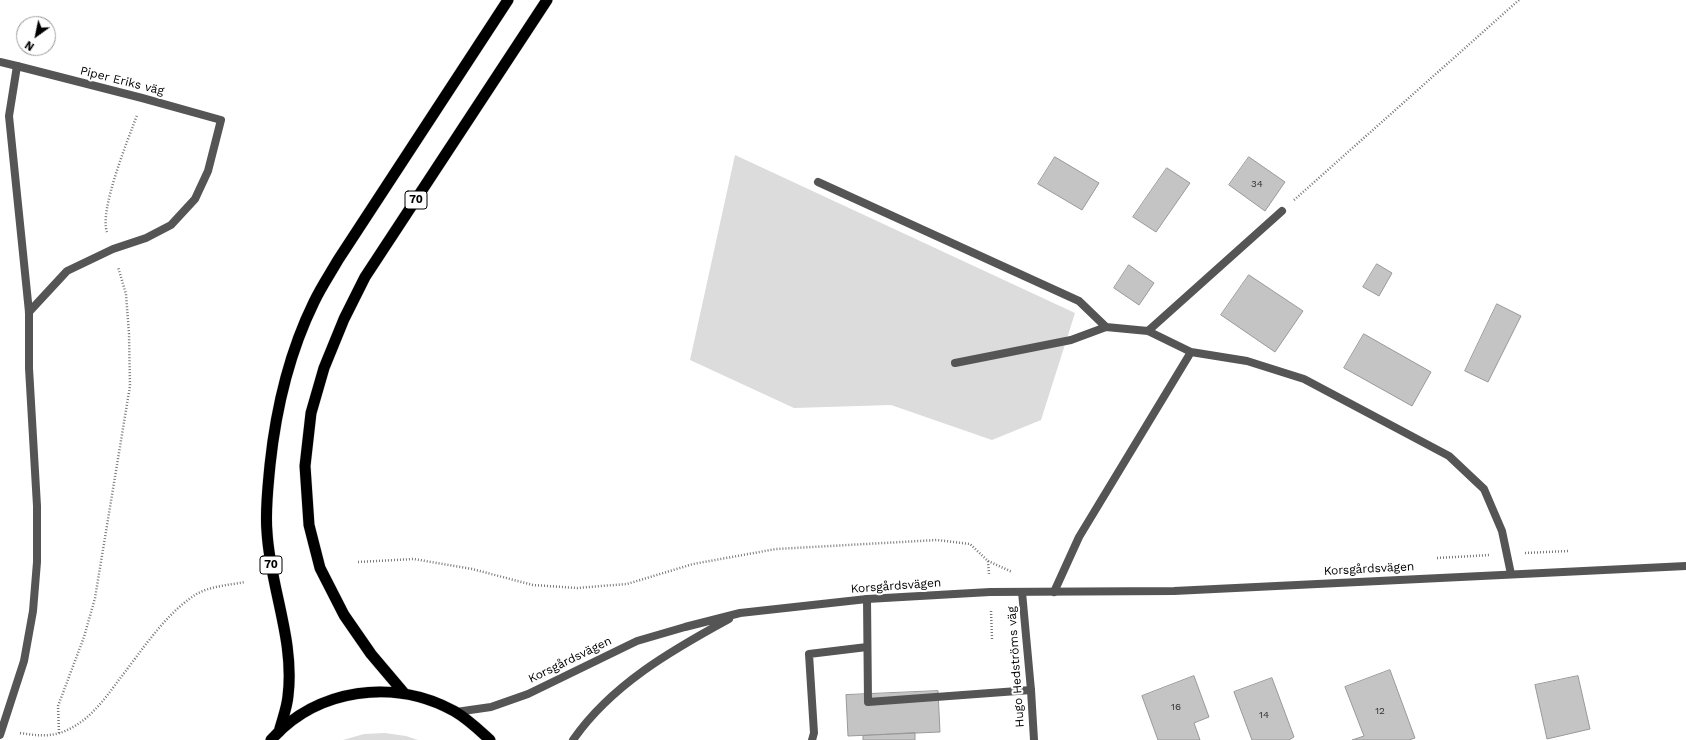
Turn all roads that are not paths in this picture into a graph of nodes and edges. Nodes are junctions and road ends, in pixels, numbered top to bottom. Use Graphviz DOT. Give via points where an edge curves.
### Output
graph roads {
  1 [pos="508,0"];
  2 [pos="547,0"];
  3 [pos="0,62"];
  4 [pos="17,66"];
  5 [pos="818,182"];
  6 [pos="1282,211"];
  7 [pos="29,312"];
  8 [pos="1106,327"];
  9 [pos="1148,331"];
  10 [pos="1191,352"];
  11 [pos="955,363"];
  12 [pos="1686,566"];
  13 [pos="1511,574"];
  14 [pos="1022,592"];
  15 [pos="1054,592"];
  16 [pos="867,599"];
  17 [pos="740,613"];
  18 [pos="867,647"];
  19 [pos="1031,690"];
  20 [pos="404,693"];
  21 [pos="456,712"];
  22 [pos="1,733"];
  23 [pos="275,736"];
  24 [pos="815,738"];
  25 [pos="490,740"];
  26 [pos="573,740"];
  27 [pos="1034,740"];
  1 -- 23 [label="highway, 70" via="338,260 314,302 293,353 280,396 268,482 266,531 272,577 288,644 289,666 288,697"];
  2 -- 20 [label="highway, 70" via="365,278 327,361 311,413 305,466 309,525 320,568 344,615 371,654"];
  3 -- 4 [label="street, Piper Eriks väg"];
  4 -- 7 [label="street" via="9,116"];
  4 -- 7 [label="street, Piper Eriks väg" via="221,120 208,171 195,199 171,225 67,271"];
  5 -- 8 [label="street" via="1079,301"];
  6 -- 9 [label="street"];
  7 -- 22 [label="street" via="29,368 38,562 34,611 24,661"];
  8 -- 9 [label="street"];
  8 -- 11 [label="street" via="1071,340"];
  9 -- 10 [label="street"];
  10 -- 13 [label="street" via="1247,361 1304,379 1449,456 1484,489 1502,531"];
  10 -- 15 [label="street" via="1079,537"];
  12 -- 13 [label="street, Korsgårdsvägen"];
  13 -- 15 [label="street, Korsgårdsvägen" via="1174,591"];
  14 -- 15 [label="street, Korsgårdsvägen"];
  14 -- 16 [label="street, Korsgårdsvägen"];
  14 -- 19 [label="street, Hugo Hedströms väg"];
  16 -- 17 [label="street, Korsgårdsvägen"];
  16 -- 18 [label="street"];
  17 -- 21 [label="street, Korsgårdsvägen" via="637,641 522,696 491,707"];
  17 -- 26 [label="street, Korsgårdsvägen" via="647,667 602,706"];
  18 -- 19 [label="street" via="868,702"];
  18 -- 24 [label="street" via="809,654"];
  19 -- 27 [label="street, Hugo Hedströms väg"];
  20 -- 21 [label="highway, 70"];
  20 -- 23 [label="highway, 70" via="377,691 350,694 324,702 300,714"];
  21 -- 25 [label="highway, 70"];
}
